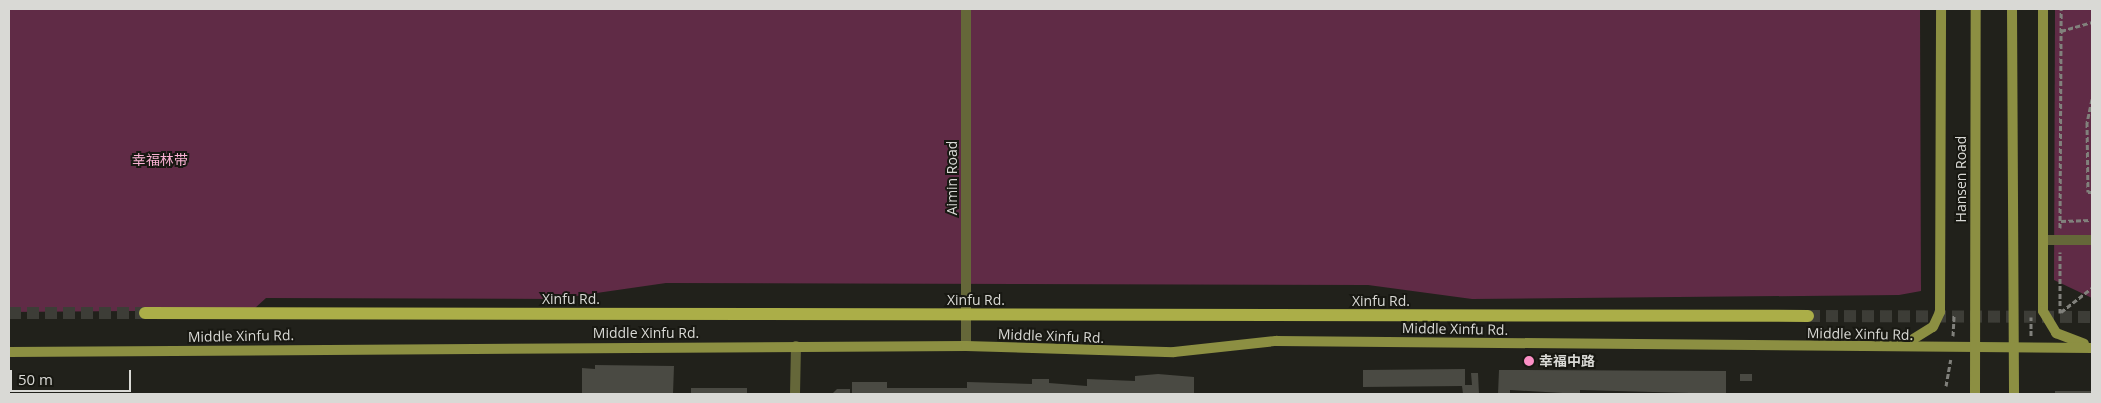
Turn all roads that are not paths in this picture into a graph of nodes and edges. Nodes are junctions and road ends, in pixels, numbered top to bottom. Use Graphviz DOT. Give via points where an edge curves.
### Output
graph roads {
  1 [pos="966,9"];
  2 [pos="1941,9"];
  3 [pos="1976,9"];
  4 [pos="2012,9"];
  5 [pos="2043,9"];
  6 [pos="2043,240"];
  7 [pos="2092,240"];
  8 [pos="145,313"];
  9 [pos="966,315"];
  10 [pos="1808,316"];
  11 [pos="796,346"];
  12 [pos="966,346"];
  13 [pos="2092,347"];
  14 [pos="1896,348"];
  15 [pos="2013,348"];
  16 [pos="1974,349"];
  17 [pos="9,352"];
  18 [pos="795,394"];
  19 [pos="1974,394"];
  20 [pos="2014,394"];
  1 -- 9 [label="street, Aimin Road"];
  2 -- 14 [label="main road" via="1940,312 1923,336"];
  3 -- 16 [label="main road, Hansen Road"];
  4 -- 15 [label="main road"];
  5 -- 6 [label="main road"];
  6 -- 7 [label="street"];
  6 -- 13 [label="main road" via="2043,311 2047,325 2056,333"];
  8 -- 9 [label="main road, Xinfu Rd."];
  9 -- 10 [label="main road, Xinfu Rd."];
  9 -- 12 [label="street, Aimin Road"];
  11 -- 12 [label="main road, Middle Xinfu Rd."];
  11 -- 17 [label="main road, Middle Xinfu Rd."];
  11 -- 18 [label="street"];
  12 -- 14 [label="main road, Middle Xinfu Rd." via="1174,352 1276,341"];
  13 -- 15 [label="main road, Middle Xinfu Rd."];
  14 -- 16 [label="main road, Middle Xinfu Rd."];
  15 -- 16 [label="main road, Middle Xinfu Rd."];
  15 -- 20 [label="main road"];
  16 -- 19 [label="main road, Hansen Road"];
}
